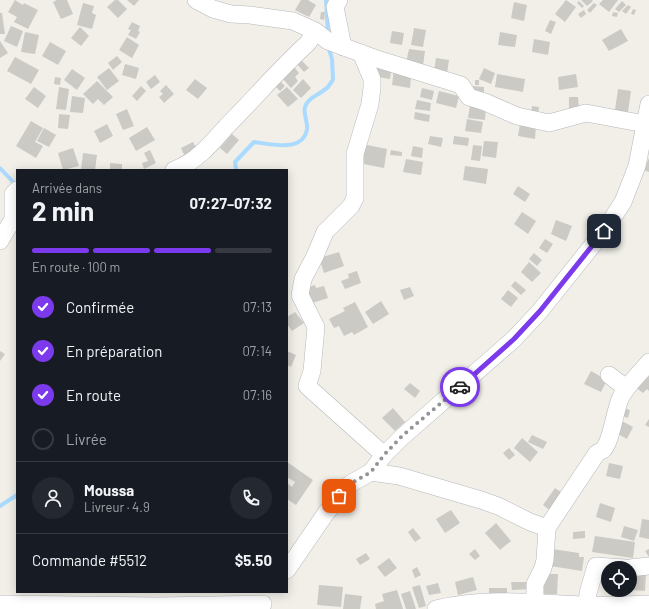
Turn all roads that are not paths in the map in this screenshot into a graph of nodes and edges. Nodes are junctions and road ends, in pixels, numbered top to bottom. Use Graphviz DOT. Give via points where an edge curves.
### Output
graph roads {
  1 [pos="196,0"];
  2 [pos="339,0"];
  3 [pos="315,31"];
  4 [pos="343,46"];
  5 [pos="361,53"];
  6 [pos="649,104"];
  7 [pos="645,135"];
  8 [pos="176,169"];
  9 [pos="15,192"];
  10 [pos="0,241"];
  11 [pos="649,362"];
  12 [pos="609,375"];
  13 [pos="626,388"];
  14 [pos="384,455"];
  15 [pos="371,472"];
  16 [pos="547,528"];
  17 [pos="601,566"];
  18 [pos="649,566"];
  19 [pos="637,567"];
  20 [pos="288,569"];
  21 [pos="265,602"];
  22 [pos="535,602"];
  23 [pos="0,604"];
  24 [pos="649,604"];
  25 [pos="587,605"];
  26 [pos="436,609"];
  1 -- 3 [label="street" via="213,9 231,14 294,21"];
  2 -- 4 [label="street" via="335,7"];
  3 -- 4 [label="street" via="328,41"];
  3 -- 8 [label="street" via="308,43 198,156"];
  4 -- 5 [label="street"];
  5 -- 7 [label="street" via="461,85 469,97 516,116 549,123 586,113"];
  5 -- 14 [label="street" via="372,79 372,88 370,104 355,154 355,198 351,206 325,232 303,279 300,295 316,327 312,371 307,386"];
  6 -- 7 [label="street"];
  7 -- 14 [label="street" via="637,166 623,202 604,231 540,311 514,339 402,436"];
  9 -- 10 [label="street" via="13,219"];
  11 -- 13 [label="street"];
  12 -- 13 [label="street"];
  13 -- 16 [label="street" via="603,450 597,453"];
  14 -- 15 [label="street"];
  15 -- 16 [label="street" via="399,476 492,504"];
  15 -- 20 [label="street" via="350,484 339,496"];
  16 -- 22 [label="street" via="543,568 536,584"];
  17 -- 25 [label="street" via="596,566"];
  18 -- 19 [label="street"];
  21 -- 23 [label="street" via="158,606"];
  22 -- 25 [label="street"];
  22 -- 26 [label="street" via="481,602"];
  24 -- 25 [label="street"];
}
